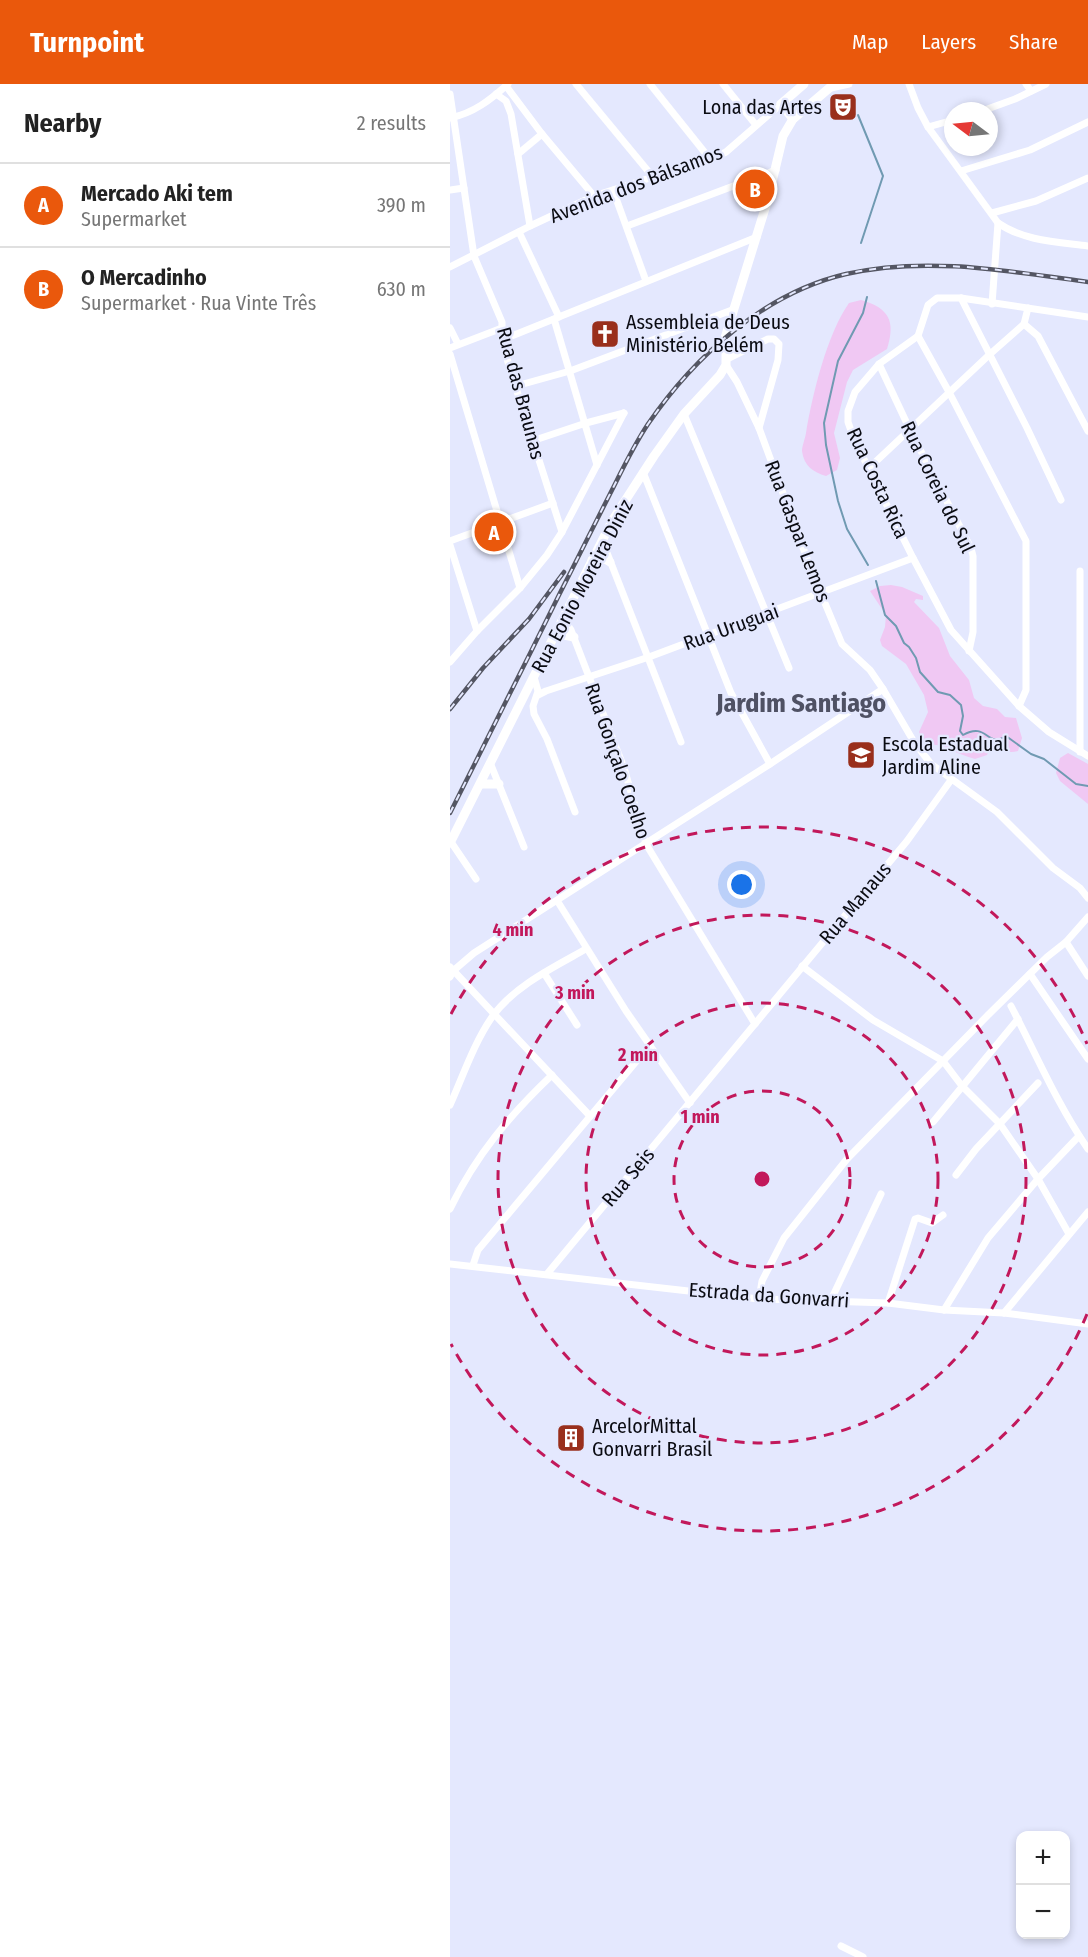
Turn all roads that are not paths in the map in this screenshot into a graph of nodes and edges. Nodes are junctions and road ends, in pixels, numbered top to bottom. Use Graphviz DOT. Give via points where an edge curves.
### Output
graph roads {
  1 [pos="576,84"];
  2 [pos="650,84"];
  3 [pos="723,84"];
  4 [pos="803,84"];
  5 [pos="849,84"];
  6 [pos="909,84"];
  7 [pos="1026,84"];
  8 [pos="1046,84"];
  9 [pos="507,85"];
  10 [pos="831,86"];
  11 [pos="1031,92"];
  12 [pos="450,94"];
  13 [pos="496,94"];
  14 [pos="781,104"];
  15 [pos="998,105"];
  16 [pos="522,108"];
  17 [pos="511,114"];
  18 [pos="452,118"];
  19 [pos="793,119"];
  20 [pos="1088,122"];
  21 [pos="944,123"];
  22 [pos="756,125"];
  23 [pos="928,127"];
  24 [pos="542,134"];
  25 [pos="518,154"];
  26 [pos="710,159"];
  27 [pos="776,170"];
  28 [pos="961,171"];
  29 [pos="653,177"];
  30 [pos="1088,178"];
  31 [pos="464,188"];
  32 [pos="450,190"];
  33 [pos="613,190"];
  34 [pos="594,196"];
  35 [pos="992,213"];
  36 [pos="998,223"];
  37 [pos="530,225"];
  38 [pos="627,226"];
  39 [pos="519,232"];
  40 [pos="757,237"];
  41 [pos="1088,246"];
  42 [pos="474,256"];
  43 [pos="450,267"];
  44 [pos="646,281"];
  45 [pos="961,298"];
  46 [pos="992,304"];
  47 [pos="1028,308"];
  48 [pos="732,310"];
  49 [pos="1088,317"];
  50 [pos="557,318"];
  51 [pos="1024,324"];
  52 [pos="450,328"];
  53 [pos="502,328"];
  54 [pos="918,336"];
  55 [pos="502,340"];
  56 [pos="458,345"];
  57 [pos="450,348"];
  58 [pos="450,354"];
  59 [pos="989,355"];
  60 [pos="726,362"];
  61 [pos="879,364"];
  62 [pos="570,371"];
  63 [pos="516,386"];
  64 [pos="950,392"];
  65 [pos="684,414"];
  66 [pos="586,423"];
  67 [pos="759,428"];
  68 [pos="910,430"];
  69 [pos="1088,431"];
  70 [pos="532,441"];
  71 [pos="597,465"];
  72 [pos="869,468"];
  73 [pos="643,472"];
  74 [pos="1061,500"];
  75 [pos="553,503"];
  76 [pos="502,522"];
  77 [pos="562,532"];
  78 [pos="602,540"];
  79 [pos="450,543"];
  80 [pos="913,558"];
  81 [pos="592,560"];
  82 [pos="610,562"];
  83 [pos="1080,572"];
  84 [pos="520,588"];
  85 [pos="821,593"];
  86 [pos="766,614"];
  87 [pos="562,618"];
  88 [pos="477,631"];
  89 [pos="707,635"];
  90 [pos="553,637"];
  91 [pos="574,637"];
  92 [pos="969,651"];
  93 [pos="649,657"];
  94 [pos="450,662"];
  95 [pos="789,668"];
  96 [pos="534,677"];
  97 [pos="590,677"];
  98 [pos="883,688"];
  99 [pos="538,692"];
  100 [pos="1019,706"];
  101 [pos="528,710"];
  102 [pos="681,742"];
  103 [pos="1080,752"];
  104 [pos="1088,756"];
  105 [pos="770,764"];
  106 [pos="491,765"];
  107 [pos="951,780"];
  108 [pos="481,784"];
  109 [pos="499,784"];
  110 [pos="575,812"];
  111 [pos="450,843"];
  112 [pos="646,844"];
  113 [pos="524,847"];
  114 [pos="476,879"];
  115 [pos="1088,898"];
  116 [pos="558,902"];
  117 [pos="1088,917"];
  118 [pos="1066,942"];
  119 [pos="586,949"];
  120 [pos="802,966"];
  121 [pos="451,972"];
  122 [pos="544,973"];
  123 [pos="1030,974"];
  124 [pos="1088,976"];
  125 [pos="1011,1006"];
  126 [pos="493,1015"];
  127 [pos="1018,1019"];
  128 [pos="755,1024"];
  129 [pos="577,1025"];
  130 [pos="650,1045"];
  131 [pos="1088,1059"];
  132 [pos="943,1061"];
  133 [pos="552,1074"];
  134 [pos="1038,1083"];
  135 [pos="962,1086"];
  136 [pos="690,1103"];
  137 [pos="450,1105"];
  138 [pos="590,1116"];
  139 [pos="933,1122"];
  140 [pos="1000,1124"];
  141 [pos="1079,1136"];
  142 [pos="1088,1149"];
  143 [pos="956,1174"];
  144 [pos="1038,1179"];
  145 [pos="881,1194"];
  146 [pos="450,1209"];
  147 [pos="1088,1212"];
  148 [pos="943,1215"];
  149 [pos="1069,1234"];
  150 [pos="450,1264"];
  151 [pos="473,1266"];
  152 [pos="547,1274"];
  153 [pos="759,1299"];
  154 [pos="831,1300"];
  155 [pos="888,1303"];
  156 [pos="944,1310"];
  157 [pos="1004,1313"];
  158 [pos="1088,1324"];
  159 [pos="841,1946"];
  160 [pos="863,1957"];
  1 -- 29 [label="street"];
  2 -- 26 [label="street"];
  3 -- 22 [label="street"];
  4 -- 14 [label="main road"];
  5 -- 10 [label="street"];
  6 -- 23 [label="street"];
  7 -- 11 [label="street"];
  8 -- 11 [label="street"];
  9 -- 13 [label="street"];
  9 -- 16 [label="street"];
  10 -- 19 [label="main road"];
  11 -- 15 [label="street"];
  12 -- 18 [label="street, Rua das Braunas"];
  13 -- 17 [label="street" via="506,101"];
  13 -- 18 [label="street" via="479,108"];
  14 -- 19 [label="main road"];
  14 -- 22 [label="street, Avenida dos Bálsamos"];
  16 -- 17 [label="street"];
  16 -- 24 [label="street"];
  17 -- 25 [label="street"];
  18 -- 31 [label="street, Rua das Braunas"];
  19 -- 27 [label="main road" via="783,136"];
  20 -- 28 [label="street" via="1030,150"];
  21 -- 23 [label="street"];
  22 -- 26 [label="street, Avenida dos Bálsamos" via="726,152"];
  23 -- 28 [label="street"];
  24 -- 25 [label="street"];
  24 -- 34 [label="street"];
  25 -- 37 [label="street"];
  26 -- 29 [label="street, Avenida dos Bálsamos"];
  27 -- 38 [label="street"];
  27 -- 40 [label="main road"];
  28 -- 35 [label="street"];
  29 -- 33 [label="street, Avenida dos Bálsamos"];
  30 -- 35 [label="street" via="1036,201"];
  31 -- 32 [label="street"];
  31 -- 42 [label="street, Rua das Braunas"];
  33 -- 34 [label="street, Avenida dos Bálsamos"];
  33 -- 38 [label="street"];
  34 -- 37 [label="street, Avenida dos Bálsamos"];
  35 -- 36 [label="street"];
  36 -- 41 [label="street" via="1025,236"];
  36 -- 46 [label="street"];
  37 -- 39 [label="street, Avenida dos Bálsamos"];
  38 -- 44 [label="street"];
  39 -- 42 [label="street, Avenida dos Bálsamos"];
  39 -- 50 [label="street"];
  40 -- 44 [label="street"];
  40 -- 48 [label="main road"];
  42 -- 43 [label="street, Avenida dos Bálsamos"];
  42 -- 53 [label="street, Rua das Braunas"];
  44 -- 50 [label="street"];
  45 -- 46 [label="street"];
  45 -- 54 [label="street" via="937,298 928,304"];
  45 -- 59 [label="street"];
  46 -- 47 [label="street"];
  47 -- 49 [label="street"];
  47 -- 51 [label="street"];
  48 -- 60 [label="main road" via="724,341"];
  48 -- 62 [label="street"];
  50 -- 55 [label="street"];
  50 -- 62 [label="street"];
  51 -- 59 [label="street"];
  51 -- 69 [label="street" via="1038,336"];
  52 -- 56 [label="street"];
  53 -- 55 [label="street, Rua das Braunas"];
  53 -- 56 [label="street"];
  54 -- 61 [label="street, Rua Costa Rica"];
  54 -- 64 [label="street"];
  55 -- 63 [label="street, Rua das Braunas"];
  56 -- 57 [label="street"];
  58 -- 76 [label="street"];
  59 -- 64 [label="street"];
  59 -- 74 [label="street"];
  60 -- 65 [label="main road, Rua Eonio Moreira Diniz" via="720,375"];
  60 -- 67 [label="street, Rua Gaspar Lemos"];
  60 -- 67 [label="street" via="768,339 779,344"];
  61 -- 68 [label="street, Rua Coreia do Sul"];
  61 -- 72 [label="street, Rua Costa Rica" via="855,392 848,411 850,430"];
  62 -- 63 [label="street"];
  62 -- 66 [label="street"];
  63 -- 70 [label="street, Rua das Braunas"];
  64 -- 68 [label="street"];
  64 -- 100 [label="street" via="1023,533 1027,551 1026,690"];
  65 -- 73 [label="main road, Rua Eonio Moreira Diniz"];
  65 -- 86 [label="street"];
  66 -- 70 [label="street"];
  66 -- 71 [label="street"];
  66 -- 71 [label="street" via="624,413"];
  67 -- 85 [label="street, Rua Gaspar Lemos"];
  68 -- 72 [label="street"];
  68 -- 92 [label="street, Rua Coreia do Sul" via="974,556"];
  70 -- 75 [label="street, Rua das Braunas"];
  71 -- 77 [label="street"];
  72 -- 80 [label="street, Rua Costa Rica"];
  73 -- 78 [label="main road, Rua Eonio Moreira Diniz"];
  73 -- 89 [label="street"];
  75 -- 76 [label="street"];
  75 -- 77 [label="street, Rua das Braunas"];
  76 -- 79 [label="street"];
  76 -- 84 [label="street"];
  77 -- 84 [label="street"];
  78 -- 81 [label="main road, Rua Eonio Moreira Diniz"];
  78 -- 82 [label="street"];
  79 -- 88 [label="street"];
  80 -- 85 [label="street, Rua Uruguai"];
  80 -- 92 [label="street, Rua Costa Rica" via="946,622"];
  81 -- 82 [label="main road"];
  81 -- 87 [label="main road, Rua Eonio Moreira Diniz"];
  82 -- 93 [label="street"];
  83 -- 103 [label="street"];
  84 -- 88 [label="street"];
  85 -- 86 [label="street, Rua Uruguai"];
  85 -- 98 [label="street, Rua Gaspar Lemos" via="842,644"];
  86 -- 89 [label="street, Rua Uruguai"];
  86 -- 95 [label="street"];
  87 -- 90 [label="main road, Rua Eonio Moreira Diniz"];
  87 -- 91 [label="street, Rua Gonçalo Coelho"];
  88 -- 94 [label="street"];
  89 -- 93 [label="street, Rua Uruguai"];
  89 -- 105 [label="street" via="731,693"];
  90 -- 91 [label="main road"];
  90 -- 96 [label="main road, Rua Eonio Moreira Diniz"];
  91 -- 97 [label="street, Rua Gonçalo Coelho"];
  92 -- 100 [label="street, Rua Costa Rica"];
  93 -- 97 [label="street, Rua Uruguai"];
  93 -- 102 [label="street"];
  96 -- 99 [label="street"];
  96 -- 101 [label="main road, Rua Eonio Moreira Diniz"];
  97 -- 99 [label="street, Rua Uruguai"];
  97 -- 112 [label="street, Rua Gonçalo Coelho" via="633,794"];
  98 -- 105 [label="street"];
  98 -- 107 [label="street, Rua Gaspar Lemos" via="914,742 931,764"];
  99 -- 101 [label="street"];
  100 -- 103 [label="street, Rua Costa Rica"];
  101 -- 106 [label="main road, Rua Eonio Moreira Diniz"];
  101 -- 110 [label="street" via="547,739"];
  103 -- 104 [label="street, Rua Costa Rica"];
  105 -- 112 [label="street"];
  106 -- 108 [label="main road, Rua Eonio Moreira Diniz"];
  106 -- 109 [label="street"];
  107 -- 115 [label="street, Rua Gaspar Lemos" via="997,812"];
  107 -- 120 [label="street, Rua Manaus" via="907,841"];
  108 -- 109 [label="main road"];
  108 -- 111 [label="main road, Rua Eonio Moreira Diniz"];
  109 -- 113 [label="street"];
  111 -- 114 [label="street"];
  112 -- 116 [label="street"];
  112 -- 128 [label="street, Rua Gonçalo Coelho"];
  116 -- 119 [label="street"];
  116 -- 121 [label="street" via="474,953"];
  117 -- 118 [label="street"];
  118 -- 123 [label="street"];
  118 -- 124 [label="street"];
  119 -- 122 [label="street"];
  119 -- 130 [label="street"];
  120 -- 128 [label="street, Rua Manaus"];
  120 -- 132 [label="street" via="873,1020"];
  121 -- 126 [label="street"];
  122 -- 126 [label="street"];
  122 -- 129 [label="street"];
  123 -- 131 [label="street"];
  123 -- 132 [label="street"];
  125 -- 127 [label="street"];
  126 -- 133 [label="street"];
  126 -- 137 [label="street"];
  127 -- 135 [label="street"];
  127 -- 141 [label="street"];
  128 -- 136 [label="street, Rua Seis"];
  130 -- 136 [label="street"];
  130 -- 138 [label="street"];
  132 -- 135 [label="street"];
  132 -- 153 [label="street" via="847,1160 791,1228 762,1281"];
  133 -- 138 [label="street"];
  133 -- 146 [label="street" via="486,1146"];
  134 -- 140 [label="street"];
  135 -- 139 [label="street"];
  135 -- 140 [label="street"];
  136 -- 152 [label="street, Rua Seis"];
  138 -- 151 [label="street" via="478,1250"];
  140 -- 143 [label="street"];
  140 -- 144 [label="street"];
  141 -- 142 [label="street"];
  141 -- 144 [label="street"];
  144 -- 149 [label="street"];
  144 -- 156 [label="street" via="988,1238"];
  145 -- 154 [label="street"];
  147 -- 149 [label="street"];
  148 -- 155 [label="street" via="932,1223 915,1219"];
  149 -- 157 [label="street"];
  150 -- 151 [label="street, Estrada da Gonvarri"];
  151 -- 152 [label="street, Estrada da Gonvarri"];
  152 -- 153 [label="street, Estrada da Gonvarri"];
  153 -- 154 [label="street, Estrada da Gonvarri"];
  154 -- 155 [label="street, Estrada da Gonvarri"];
  155 -- 156 [label="street, Estrada da Gonvarri"];
  156 -- 157 [label="street, Estrada da Gonvarri"];
  157 -- 158 [label="street, Estrada da Gonvarri"];
  159 -- 160 [label="street"];
}
